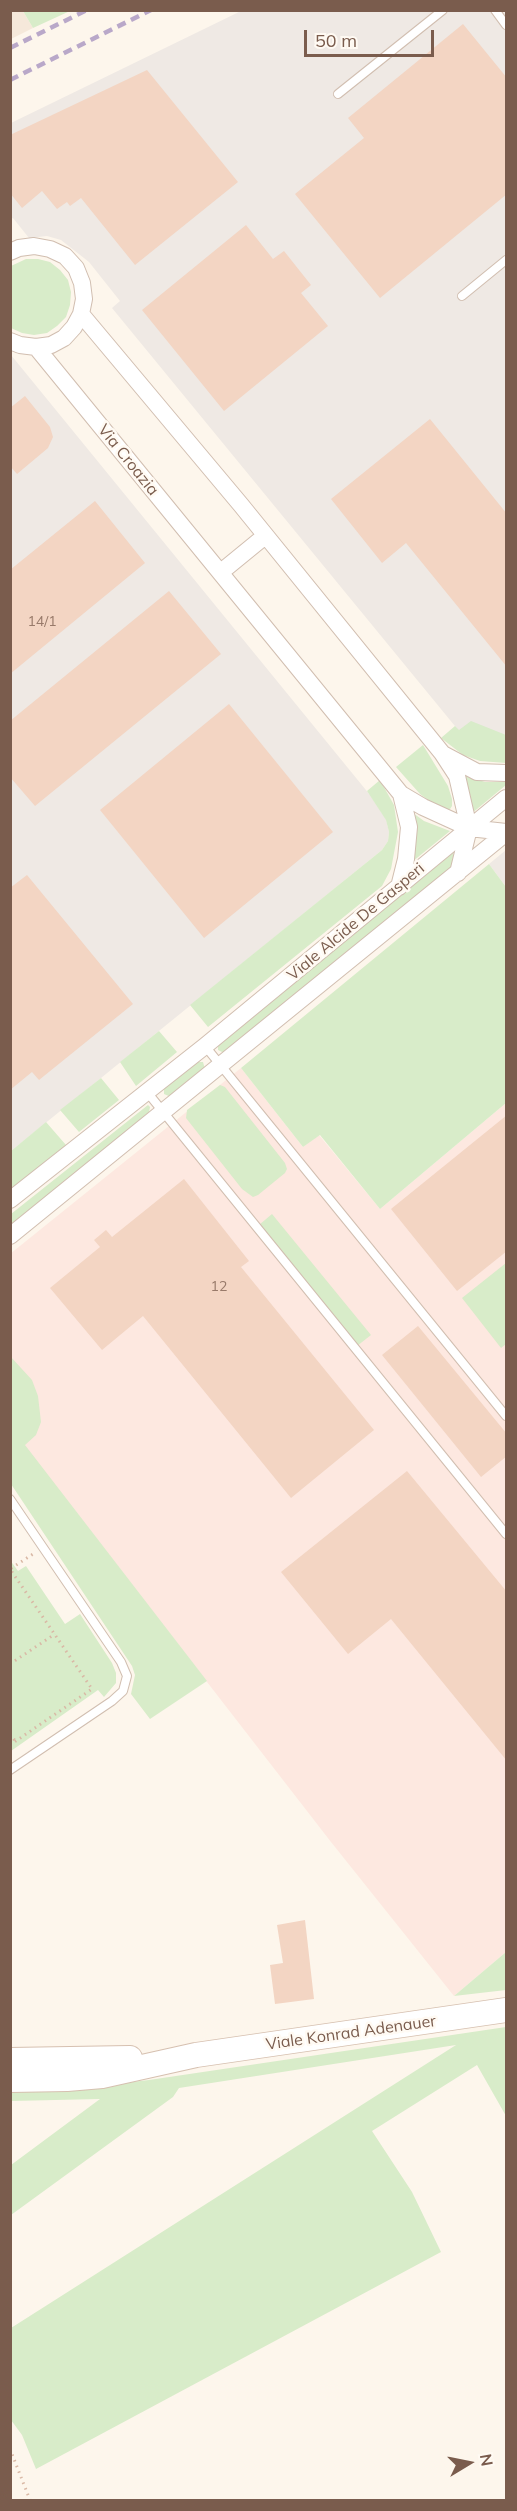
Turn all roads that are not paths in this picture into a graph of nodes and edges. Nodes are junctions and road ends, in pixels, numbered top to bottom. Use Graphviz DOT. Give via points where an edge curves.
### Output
graph roads {
  1 [pos="443,10"];
  2 [pos="495,10"];
  3 [pos="507,25"];
  4 [pos="338,94"];
  5 [pos="10,252"];
  6 [pos="507,260"];
  7 [pos="462,296"];
  8 [pos="81,314"];
  9 [pos="10,341"];
  10 [pos="36,347"];
  11 [pos="265,536"];
  12 [pos="221,572"];
  13 [pos="442,753"];
  14 [pos="507,773"];
  15 [pos="401,794"];
  16 [pos="507,798"];
  17 [pos="470,828"];
  18 [pos="507,832"];
  19 [pos="458,873"];
  20 [pos="399,887"];
  21 [pos="205,1046"];
  22 [pos="221,1065"];
  23 [pos="147,1092"];
  24 [pos="163,1112"];
  25 [pos="11,1199"];
  26 [pos="10,1236"];
  27 [pos="507,1416"];
  28 [pos="10,1499"];
  29 [pos="507,1534"];
  30 [pos="10,1770"];
  31 [pos="507,2010"];
  32 [pos="196,2055"];
  33 [pos="10,2060"];
  34 [pos="10,2080"];
  1 -- 4 [label="lane"];
  2 -- 3 [label="lane"];
  5 -- 8 [label="street" via="34,246 64,256 76,268 82,283"];
  6 -- 7 [label="lane"];
  8 -- 10 [label="street" via="64,338"];
  8 -- 11 [label="street"];
  9 -- 10 [label="street"];
  10 -- 12 [label="street, Via Croazia"];
  11 -- 12 [label="street"];
  11 -- 13 [label="street"];
  12 -- 15 [label="street, Via Croazia"];
  13 -- 14 [label="street" via="477,771"];
  13 -- 17 [label="street" via="457,776"];
  15 -- 17 [label="street, Via Croazia"];
  15 -- 20 [label="street, Via Croazia" via="409,827"];
  16 -- 17 [label="street, Viale Alcide De Gasperi"];
  17 -- 18 [label="street, Via Croazia"];
  17 -- 19 [label="street"];
  17 -- 20 [label="street, Viale Alcide De Gasperi"];
  18 -- 19 [label="street, Viale Alcide De Gasperi"];
  19 -- 22 [label="street, Viale Alcide De Gasperi"];
  20 -- 21 [label="street, Viale Alcide De Gasperi"];
  21 -- 22 [label="lane"];
  21 -- 23 [label="street, Viale Alcide De Gasperi"];
  22 -- 24 [label="street, Viale Alcide De Gasperi"];
  22 -- 27 [label="lane"];
  23 -- 24 [label="lane"];
  23 -- 25 [label="street, Viale Alcide De Gasperi"];
  24 -- 26 [label="street, Viale Alcide De Gasperi"];
  24 -- 29 [label="lane"];
  28 -- 30 [label="lane" via="127,1676 123,1690 112,1701"];
  31 -- 32 [label="main road, Viale Konrad Adenauer"];
  32 -- 33 [label="main road, Viale Konrad Adenauer"];
  32 -- 34 [label="main road, Viale Konrad Adenauer" via="102,2076"];
}
